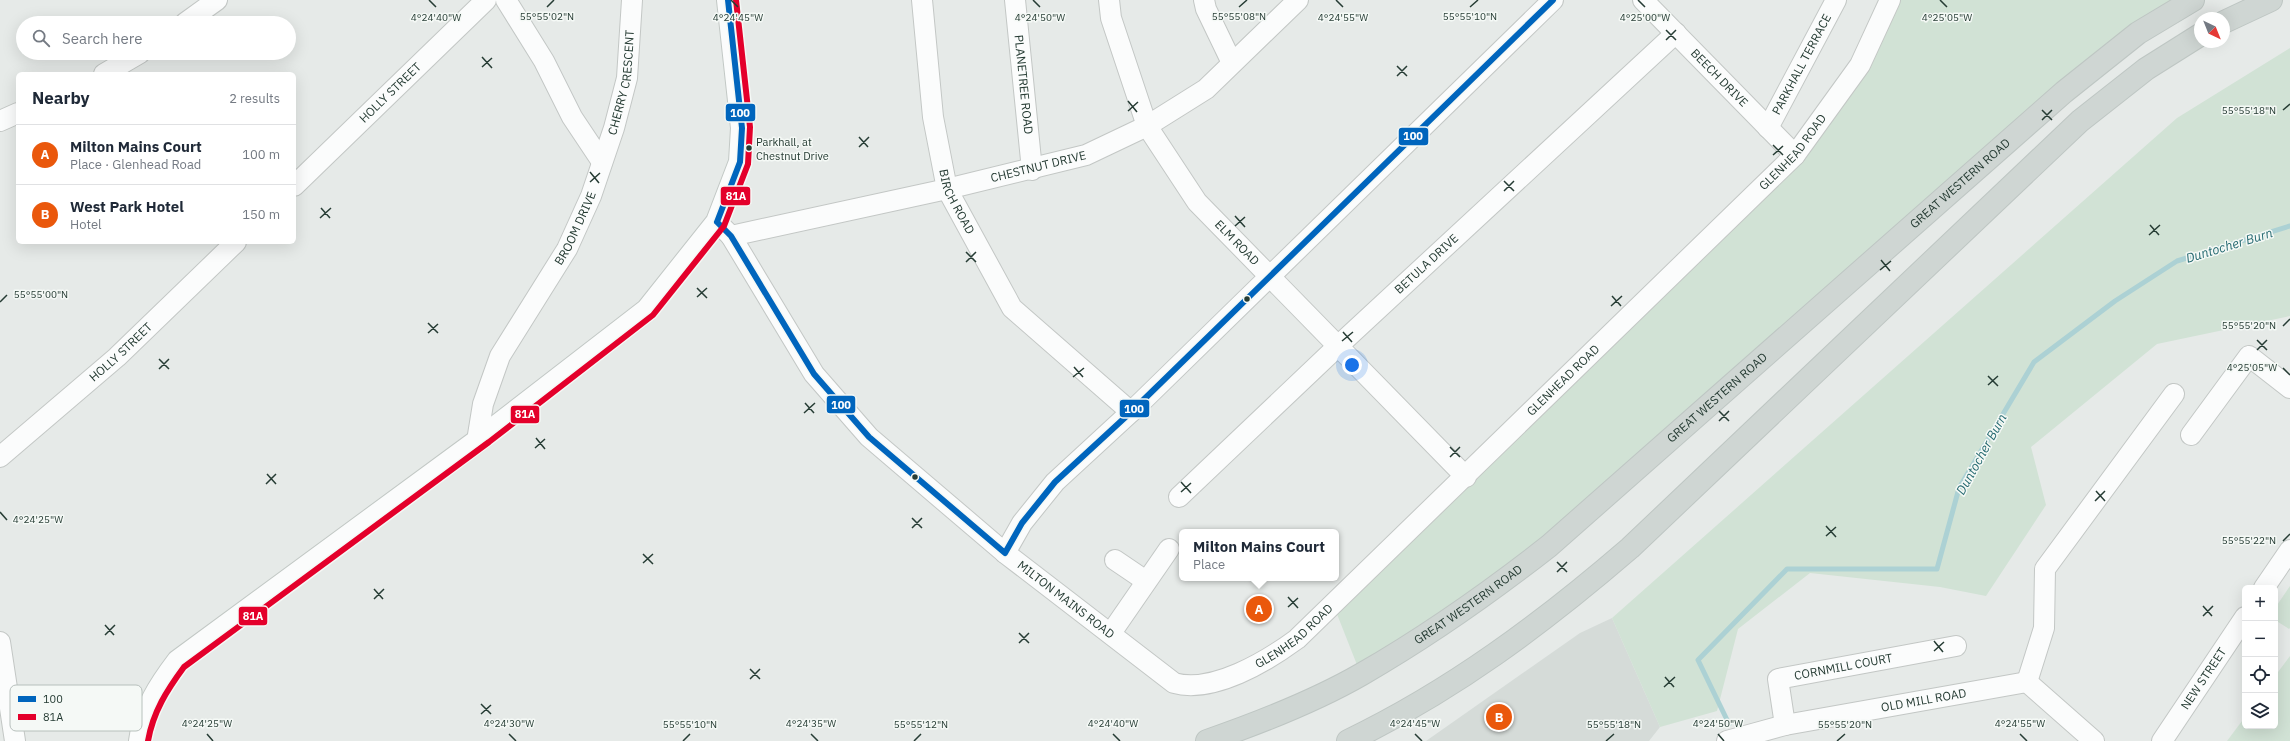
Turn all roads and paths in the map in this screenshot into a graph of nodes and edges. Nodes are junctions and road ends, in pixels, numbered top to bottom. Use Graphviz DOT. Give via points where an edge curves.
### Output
graph roads {
  1 [pos="216,0"];
  2 [pos="486,0"];
  3 [pos="506,0"];
  4 [pos="632,0"];
  5 [pos="728,0"];
  6 [pos="922,0"];
  7 [pos="1015,0"];
  8 [pos="1109,0"];
  9 [pos="1204,0"];
  10 [pos="1298,0"];
  11 [pos="1553,0"];
  12 [pos="1643,0"];
  13 [pos="1836,0"];
  14 [pos="1890,0"];
  15 [pos="2192,0"];
  16 [pos="2271,0"];
  17 [pos="194,16"];
  18 [pos="2230,19"];
  19 [pos="1676,33"];
  20 [pos="2194,39"];
  21 [pos="128,60"];
  22 [pos="1232,63"];
  23 [pos="107,72"];
  24 [pos="16,114"];
  25 [pos="0,121"];
  26 [pos="1147,126"];
  27 [pos="1768,128"];
  28 [pos="1795,155"];
  29 [pos="602,162"];
  30 [pos="1032,170"];
  31 [pos="296,184"];
  32 [pos="947,189"];
  33 [pos="724,229"];
  34 [pos="234,244"];
  35 [pos="1269,277"];
  36 [pos="1338,346"];
  37 [pos="2290,388"];
  38 [pos="2174,394"];
  39 [pos="1131,412"];
  40 [pos="2191,435"];
  41 [pos="477,441"];
  42 [pos="0,457"];
  43 [pos="1466,477"];
  44 [pos="1179,497"];
  45 [pos="1169,549"];
  46 [pos="2290,550"];
  47 [pos="1005,553"];
  48 [pos="1115,560"];
  49 [pos="1146,581"];
  50 [pos="2266,585"];
  51 [pos="2242,621"];
  52 [pos="1111,633"];
  53 [pos="0,642"];
  54 [pos="1956,646"];
  55 [pos="2027,682"];
  56 [pos="1174,683"];
  57 [pos="10,708"];
  58 [pos="1785,725"];
  59 [pos="13,731"];
  60 [pos="15,741"];
  61 [pos="140,741"];
  62 [pos="1207,741"];
  63 [pos="1348,741"];
  64 [pos="1727,741"];
  65 [pos="2094,741"];
  66 [pos="2162,741"];
  1 -- 17 [label="street"];
  2 -- 31 [label="street, HOLLY STREET"];
  3 -- 29 [label="street" via="544,61 572,117"];
  4 -- 29 [label="street, CHERRY CRESCENT" via="627,78"];
  5 -- 33 [label="main road" via="742,135 740,162"];
  6 -- 32 [label="street, BIRCH ROAD" via="933,117"];
  7 -- 30 [label="street, PLANETREE ROAD"];
  8 -- 26 [label="street, ELM ROAD" via="1111,18"];
  9 -- 22 [label="street"];
  10 -- 22 [label="street, CHESTNUT DRIVE"];
  11 -- 35 [label="street"];
  12 -- 19 [label="street, BEECH DRIVE"];
  13 -- 27 [label="street, PARKHALL TERRACE"];
  14 -- 28 [label="street, GLENHEAD ROAD" via="1860,65"];
  15 -- 62 [label="main road, GREAT WESTERN ROAD" via="2138,33 2064,92 1549,546 1494,589 1361,675 1243,728"];
  16 -- 18 [label="main road"];
  19 -- 27 [label="street, BEECH DRIVE"];
  19 -- 36 [label="street, BETULA DRIVE"];
  20 -- 63 [label="main road" via="2146,69 2080,121 1636,543 1567,602 1524,635 1433,696"];
  21 -- 23 [label="street"];
  22 -- 26 [label="street, CHESTNUT DRIVE" via="1206,88"];
  24 -- 25 [label="street"];
  26 -- 30 [label="street, CHESTNUT DRIVE" via="1086,155"];
  26 -- 35 [label="street, ELM ROAD" via="1197,202"];
  27 -- 28 [label="street, BEECH DRIVE"];
  28 -- 43 [label="street, GLENHEAD ROAD"];
  29 -- 41 [label="street, BROOM DRIVE" via="591,196 567,249 500,356 483,404"];
  30 -- 32 [label="street, CHESTNUT DRIVE"];
  32 -- 33 [label="street, CHESTNUT DRIVE"];
  32 -- 39 [label="street, BIRCH ROAD" via="1012,308"];
  33 -- 41 [label="main road" via="647,310"];
  33 -- 47 [label="street, MILTON MAINS ROAD" via="819,379 869,437"];
  34 -- 42 [label="street, HOLLY STREET" via="117,357"];
  35 -- 36 [label="street, ELM ROAD"];
  35 -- 39 [label="street"];
  36 -- 43 [label="street, ELM ROAD"];
  36 -- 44 [label="street, BETULA DRIVE"];
  37 -- 40 [label="street" via="2249,356"];
  38 -- 55 [label="street" via="2044,569 2044,628"];
  39 -- 47 [label="street" via="1055,482 1022,524"];
  41 -- 61 [label="main road" via="178,661 161,683 148,708"];
  43 -- 56 [label="street, GLENHEAD ROAD" via="1297,639 1282,650 1245,672 1217,680 1184,685"];
  45 -- 49 [label="street"];
  46 -- 50 [label="street"];
  47 -- 52 [label="street, MILTON MAINS ROAD"];
  48 -- 49 [label="street"];
  49 -- 52 [label="street"];
  51 -- 66 [label="street, NEW STREET"];
  52 -- 56 [label="street, MILTON MAINS ROAD"];
  53 -- 57 [label="street"];
  54 -- 58 [label="street, CORNMILL COURT" via="1778,679"];
  55 -- 58 [label="street, OLD MILL ROAD"];
  55 -- 65 [label="street"];
  58 -- 64 [label="street, OLD MILL ROAD"];
  59 -- 60 [label="street"];
}
